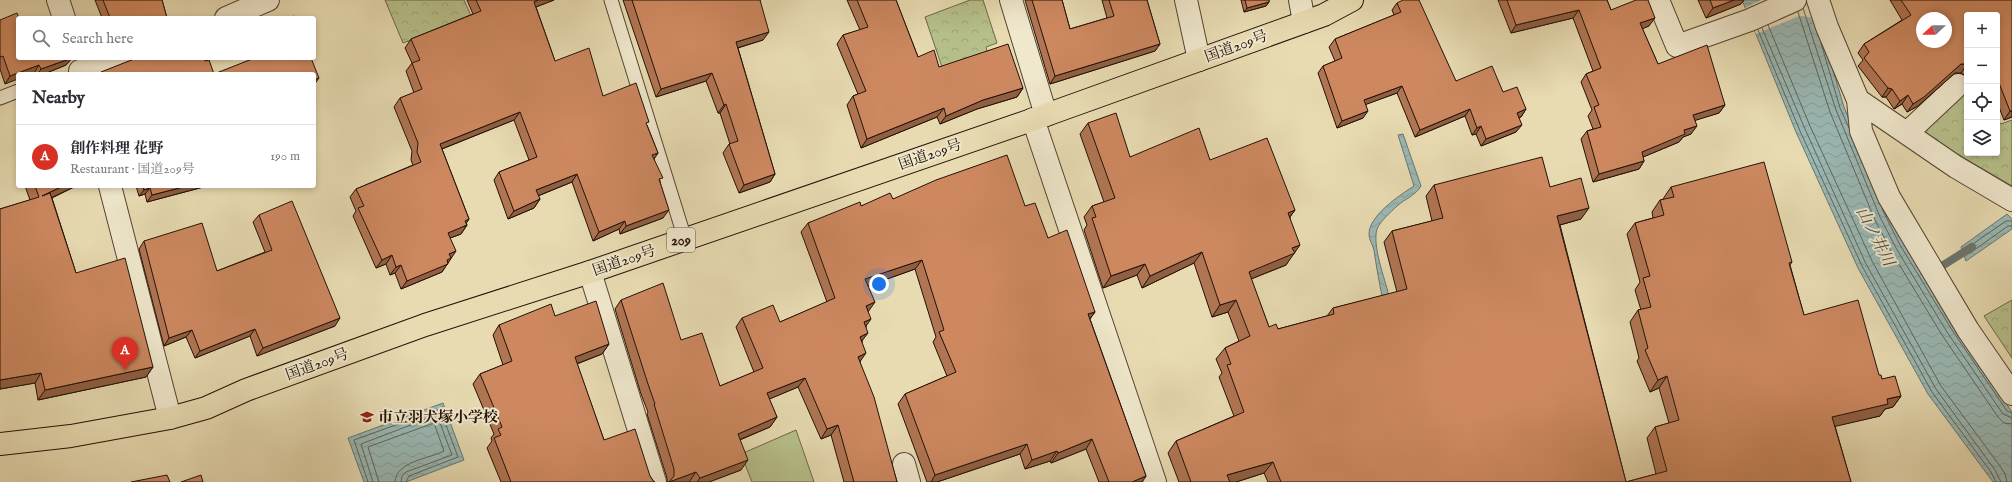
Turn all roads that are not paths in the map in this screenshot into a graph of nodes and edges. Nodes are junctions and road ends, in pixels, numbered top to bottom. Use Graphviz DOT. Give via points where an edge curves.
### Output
graph roads {
  1 [pos="58,0"];
  2 [pos="268,0"];
  3 [pos="611,0"];
  4 [pos="1011,0"];
  5 [pos="1186,0"];
  6 [pos="1300,0"];
  7 [pos="1352,0"];
  8 [pos="1658,0"];
  9 [pos="1795,0"];
  10 [pos="1818,0"];
  11 [pos="63,16"];
  12 [pos="231,16"];
  13 [pos="1304,22"];
  14 [pos="112,60"];
  15 [pos="1199,60"];
  16 [pos="79,68"];
  17 [pos="1958,85"];
  18 [pos="16,92"];
  19 [pos="0,98"];
  20 [pos="1858,100"];
  21 [pos="1040,117"];
  22 [pos="1906,133"];
  23 [pos="111,188"];
  24 [pos="2012,200"];
  25 [pos="685,238"];
  26 [pos="590,272"];
  27 [pos="2012,394"];
  28 [pos="170,418"];
  29 [pos="0,444"];
  30 [pos="655,482"];
  31 [pos="1155,482"];
  1 -- 11 [label="street"];
  2 -- 12 [label="street"];
  3 -- 25 [label="lane"];
  4 -- 21 [label="street"];
  5 -- 15 [label="street"];
  6 -- 13 [label="street"];
  7 -- 13 [label="highway, 国道209号 / 209"];
  8 -- 9 [label="street" via="1677,46 1750,20"];
  10 -- 20 [label="street"];
  13 -- 15 [label="highway, 国道209号 / 209"];
  14 -- 16 [label="street"];
  15 -- 21 [label="highway, 国道209号 / 209"];
  17 -- 22 [label="street"];
  18 -- 19 [label="lane"];
  20 -- 22 [label="street"];
  20 -- 27 [label="street" via="1861,131 1889,197 1968,330"];
  21 -- 25 [label="highway, 国道209号 / 209"];
  21 -- 31 [label="street"];
  22 -- 24 [label="street" via="1956,167"];
  23 -- 28 [label="street"];
  25 -- 26 [label="highway, 国道209号 / 209"];
  26 -- 28 [label="highway, 国道209号 / 209" via="425,324 246,390 206,408"];
  26 -- 30 [label="street"];
  28 -- 29 [label="highway, 国道209号 / 209" via="71,436"];
}
